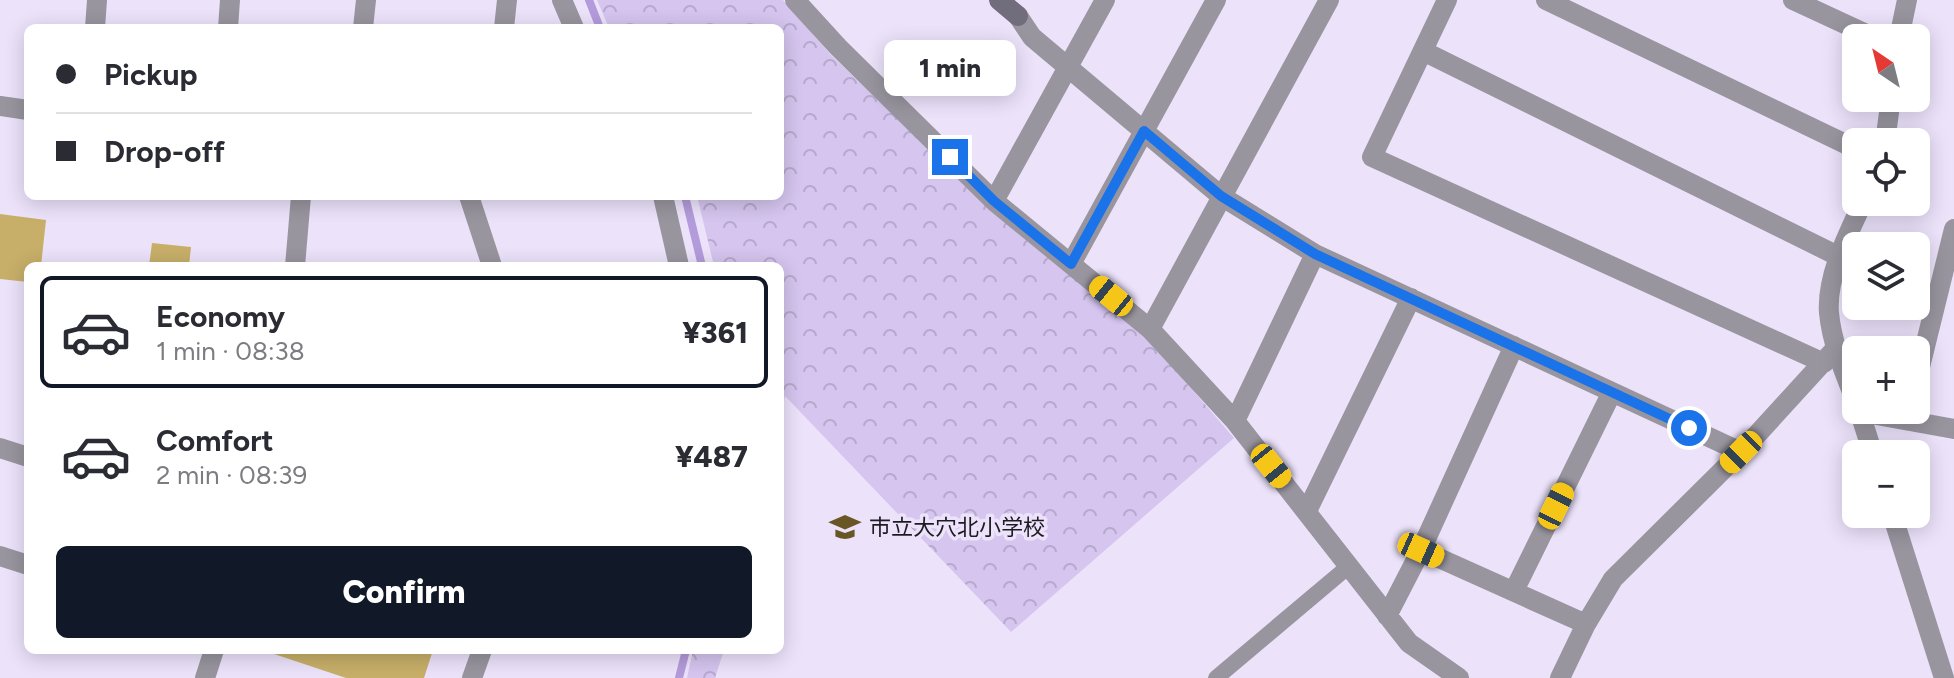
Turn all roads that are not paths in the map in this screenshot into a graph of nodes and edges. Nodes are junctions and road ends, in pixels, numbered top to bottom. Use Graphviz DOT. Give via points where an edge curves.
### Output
graph roads {
  1 [pos="97,0"];
  2 [pos="230,0"];
  3 [pos="366,0"];
  4 [pos="507,0"];
  5 [pos="562,0"];
  6 [pos="795,0"];
  7 [pos="999,0"];
  8 [pos="1105,0"];
  9 [pos="1216,0"];
  10 [pos="1329,0"];
  11 [pos="1447,0"];
  12 [pos="1546,0"];
  13 [pos="1793,0"];
  14 [pos="1907,0"];
  15 [pos="95,24"];
  16 [pos="228,24"];
  17 [pos="363,24"];
  18 [pos="504,24"];
  19 [pos="572,24"];
  20 [pos="1845,24"];
  21 [pos="1902,24"];
  22 [pos="1423,51"];
  23 [pos="1068,68"];
  24 [pos="0,106"];
  25 [pos="24,109"];
  26 [pos="1144,131"];
  27 [pos="1842,142"];
  28 [pos="1221,196"];
  29 [pos="301,200"];
  30 [pos="470,200"];
  31 [pos="664,200"];
  32 [pos="994,201"];
  33 [pos="1857,216"];
  34 [pos="1954,229"];
  35 [pos="1315,254"];
  36 [pos="1838,256"];
  37 [pos="295,262"];
  38 [pos="491,262"];
  39 [pos="678,262"];
  40 [pos="1071,264"];
  41 [pos="1411,298"];
  42 [pos="1150,329"];
  43 [pos="1928,336"];
  44 [pos="1514,346"];
  45 [pos="1830,356"];
  46 [pos="1842,378"];
  47 [pos="1612,392"];
  48 [pos="1235,421"];
  49 [pos="1930,422"];
  50 [pos="1954,429"];
  51 [pos="0,448"];
  52 [pos="1741,452"];
  53 [pos="24,456"];
  54 [pos="1307,511"];
  55 [pos="1896,528"];
  56 [pos="1421,550"];
  57 [pos="0,556"];
  58 [pos="24,564"];
  59 [pos="1349,566"];
  60 [pos="1514,591"];
  61 [pos="1387,616"];
  62 [pos="1586,624"];
  63 [pos="213,654"];
  64 [pos="481,654"];
  65 [pos="205,678"];
  66 [pos="472,678"];
  67 [pos="1216,678"];
  68 [pos="1459,678"];
  69 [pos="1560,678"];
  70 [pos="1944,678"];
  1 -- 15 [label="street"];
  2 -- 16 [label="street"];
  3 -- 17 [label="street"];
  4 -- 18 [label="street"];
  5 -- 19 [label="street"];
  6 -- 32 [label="street"];
  7 -- 23 [label="street"];
  8 -- 23 [label="street"];
  9 -- 26 [label="street"];
  10 -- 28 [label="street"];
  11 -- 22 [label="street"];
  12 -- 27 [label="street"];
  13 -- 20 [label="street"];
  14 -- 21 [label="street"];
  22 -- 36 [label="street"];
  22 -- 45 [label="street" via="1372,157"];
  23 -- 26 [label="street"];
  23 -- 32 [label="street"];
  24 -- 25 [label="street"];
  26 -- 28 [label="street"];
  26 -- 40 [label="street"];
  28 -- 35 [label="street"];
  28 -- 42 [label="street"];
  29 -- 37 [label="street"];
  30 -- 38 [label="street"];
  31 -- 39 [label="street"];
  32 -- 40 [label="street"];
  33 -- 36 [label="street"];
  34 -- 43 [label="street"];
  35 -- 41 [label="street"];
  35 -- 48 [label="street"];
  36 -- 45 [label="street" via="1828,311"];
  40 -- 42 [label="street"];
  41 -- 44 [label="street"];
  41 -- 54 [label="street"];
  42 -- 48 [label="street"];
  44 -- 47 [label="street"];
  44 -- 56 [label="street"];
  45 -- 46 [label="street"];
  45 -- 52 [label="street"];
  47 -- 52 [label="street"];
  47 -- 60 [label="street"];
  48 -- 54 [label="street"];
  49 -- 50 [label="street"];
  51 -- 53 [label="street"];
  52 -- 62 [label="street" via="1613,579"];
  54 -- 59 [label="street"];
  55 -- 70 [label="street"];
  56 -- 60 [label="street"];
  56 -- 61 [label="street"];
  57 -- 58 [label="street"];
  59 -- 61 [label="street"];
  59 -- 67 [label="lane"];
  60 -- 62 [label="street"];
  61 -- 68 [label="street" via="1409,643"];
  62 -- 69 [label="street"];
  63 -- 65 [label="street"];
  64 -- 66 [label="street"];
}
